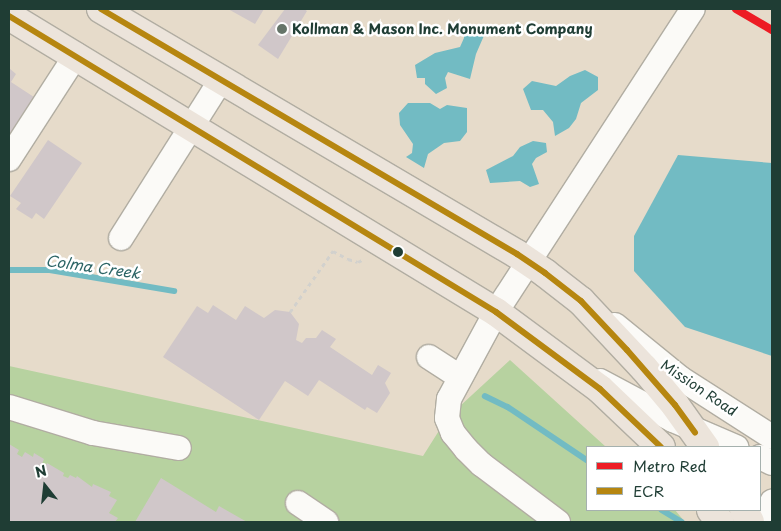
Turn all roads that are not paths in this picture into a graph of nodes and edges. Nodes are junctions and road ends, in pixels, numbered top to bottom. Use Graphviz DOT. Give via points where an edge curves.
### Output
graph roads {
  1 [pos="101,9"];
  2 [pos="693,9"];
  3 [pos="9,16"];
  4 [pos="76,55"];
  5 [pos="221,80"];
  6 [pos="192,126"];
  7 [pos="9,159"];
  8 [pos="121,238"];
  9 [pos="528,262"];
  10 [pos="581,301"];
  11 [pos="496,312"];
  12 [pos="429,357"];
  13 [pos="567,363"];
  14 [pos="460,376"];
  15 [pos="9,407"];
  16 [pos="772,437"];
  17 [pos="698,438"];
  18 [pos="660,446"];
  19 [pos="732,446"];
  20 [pos="179,448"];
  21 [pos="772,502"];
  22 [pos="298,503"];
  23 [pos="712,511"];
  24 [pos="326,522"];
  25 [pos="558,522"];
  26 [pos="720,522"];
  27 [pos="764,522"];
  1 -- 5 [label="main road"];
  2 -- 9 [label="street"];
  3 -- 4 [label="main road"];
  4 -- 6 [label="main road"];
  4 -- 7 [label="street"];
  5 -- 6 [label="street"];
  5 -- 9 [label="main road"];
  6 -- 8 [label="street"];
  6 -- 11 [label="main road"];
  9 -- 10 [label="main road"];
  9 -- 11 [label="street"];
  10 -- 16 [label="street, Mission Road" via="634,338 680,378"];
  10 -- 17 [label="main road" via="644,368"];
  11 -- 13 [label="main road"];
  11 -- 14 [label="street"];
  12 -- 14 [label="street"];
  13 -- 17 [label="street"];
  13 -- 18 [label="main road" via="615,402"];
  14 -- 25 [label="street" via="449,399 447,418 453,434 481,464"];
  15 -- 20 [label="street" via="93,433"];
  17 -- 19 [label="street"];
  21 -- 27 [label="street"];
  22 -- 24 [label="street"];
  23 -- 26 [label="main road"];
}
